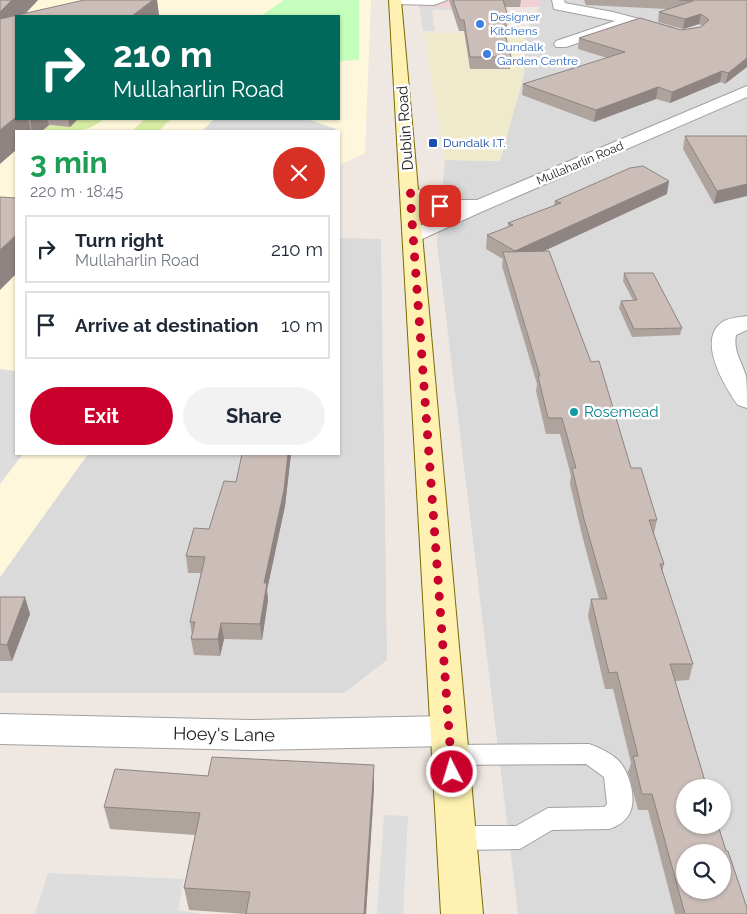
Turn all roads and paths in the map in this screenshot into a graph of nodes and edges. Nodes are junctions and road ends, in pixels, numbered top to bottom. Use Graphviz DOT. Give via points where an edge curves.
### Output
graph roads {
  1 [pos="443,0"];
  2 [pos="558,0"];
  3 [pos="395,1"];
  4 [pos="630,20"];
  5 [pos="683,35"];
  6 [pos="561,44"];
  7 [pos="747,91"];
  8 [pos="410,193"];
  9 [pos="480,206"];
  10 [pos="413,236"];
  11 [pos="747,323"];
  12 [pos="747,400"];
  13 [pos="0,729"];
  14 [pos="449,743"];
  15 [pos="457,838"];
  16 [pos="462,914"];
  1 -- 3 [label="lane" via="434,3"];
  2 -- 4 [label="street" via="559,6 567,9"];
  3 -- 8 [label="main road, Dublin Road"];
  4 -- 5 [label="street"];
  4 -- 6 [label="street"];
  7 -- 9 [label="street, Mullaharlin Road"];
  8 -- 9 [label="street, Mullaharlin Road" via="425,202 453,208"];
  8 -- 10 [label="main road, Dublin Road"];
  9 -- 10 [label="street"];
  10 -- 14 [label="main road, Dublin Road"];
  11 -- 12 [label="street" via="729,326 721,341"];
  13 -- 14 [label="street, Hoey's Lane"];
  14 -- 15 [label="main road, Dublin Road"];
  14 -- 15 [label="lane" via="589,754 608,764 619,780 619,809 609,818 548,819 520,837"];
  15 -- 16 [label="main road, Dublin Road"];
}
